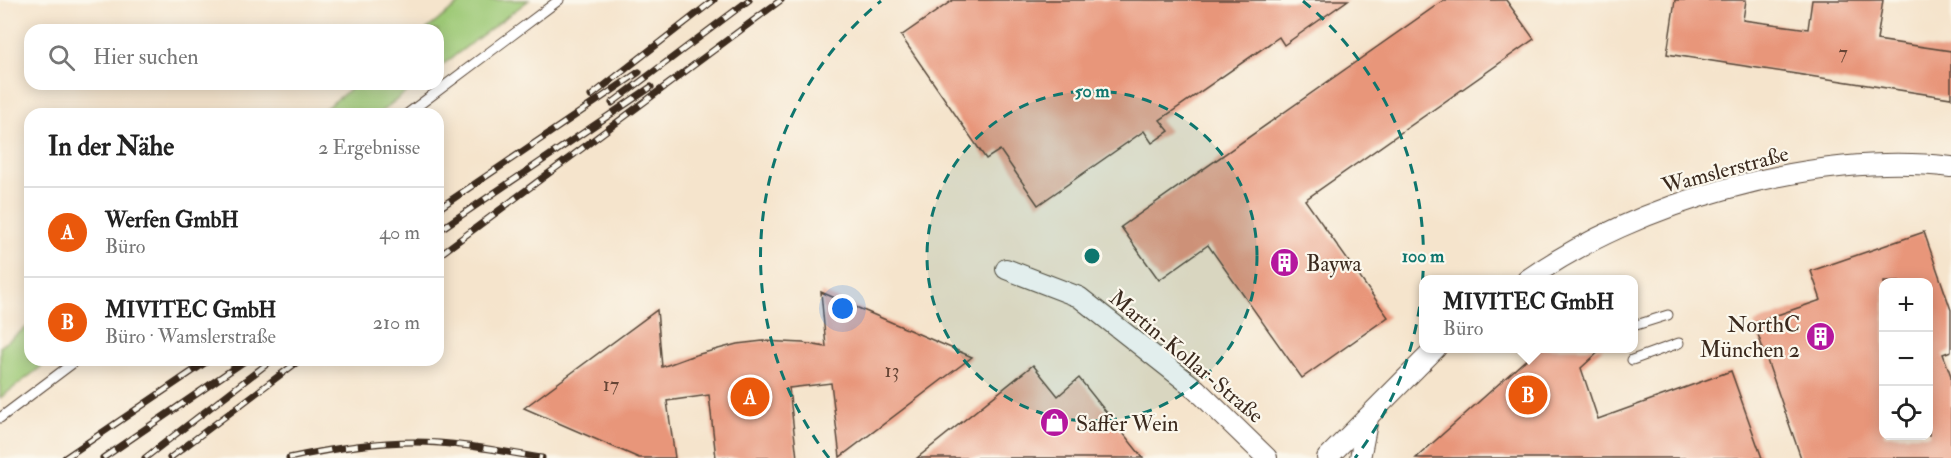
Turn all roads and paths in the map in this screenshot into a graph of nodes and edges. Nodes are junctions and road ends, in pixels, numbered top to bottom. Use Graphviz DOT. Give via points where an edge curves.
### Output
graph roads {
  1 [pos="559,0"];
  2 [pos="444,86"];
  3 [pos="439,90"];
  4 [pos="415,108"];
  5 [pos="1951,167"];
  6 [pos="1006,269"];
  7 [pos="1534,275"];
  8 [pos="1668,315"];
  9 [pos="1638,324"];
  10 [pos="1679,344"];
  11 [pos="1431,353"];
  12 [pos="1632,360"];
  13 [pos="69,366"];
  14 [pos="0,418"];
  15 [pos="1368,418"];
  16 [pos="1267,458"];
  17 [pos="1327,458"];
  18 [pos="1360,458"];
  1 -- 2 [label="lane"];
  3 -- 4 [label="lane"];
  5 -- 7 [label="street, Wamslerstraße" via="1883,164 1835,168 1728,189 1625,224"];
  6 -- 16 [label="street, Martin-Kollar-Straße" via="1080,297 1196,389"];
  8 -- 9 [label="lane"];
  10 -- 12 [label="lane"];
  11 -- 15 [label="street"];
  13 -- 14 [label="lane"];
  15 -- 17 [label="street"];
  15 -- 18 [label="street"];
}
